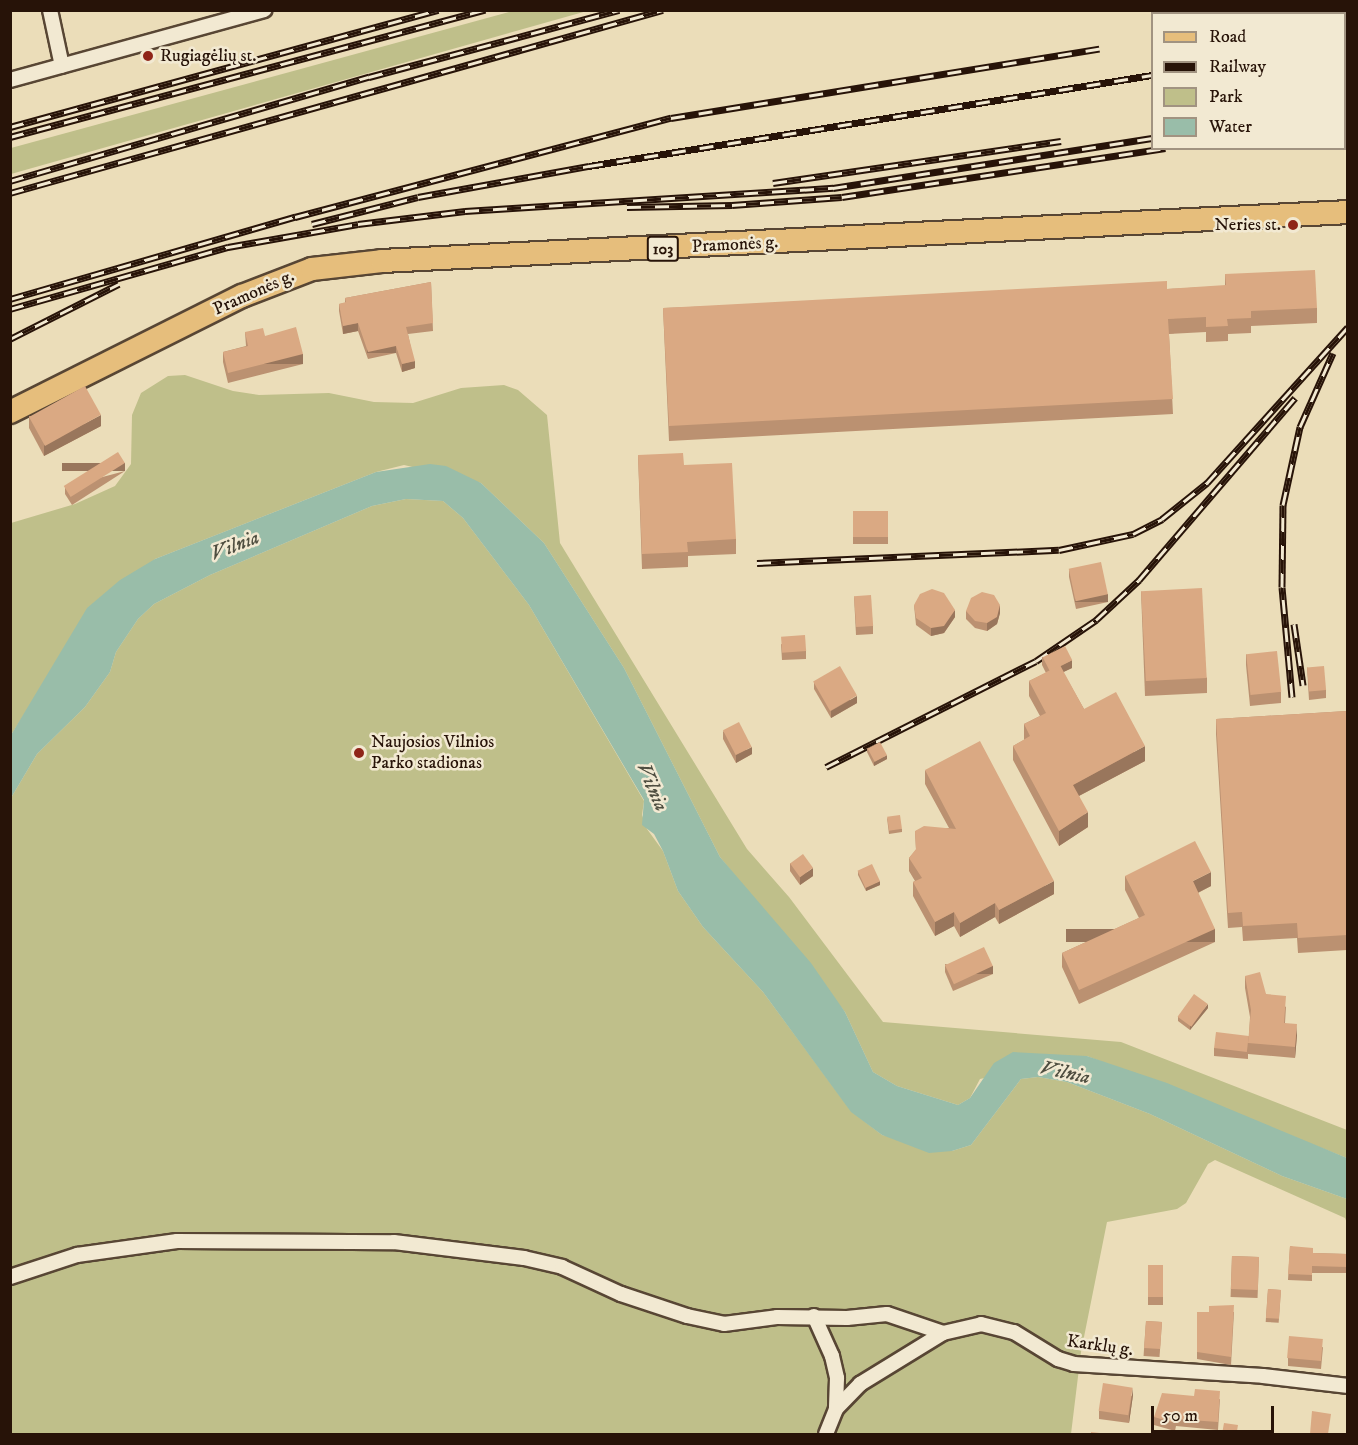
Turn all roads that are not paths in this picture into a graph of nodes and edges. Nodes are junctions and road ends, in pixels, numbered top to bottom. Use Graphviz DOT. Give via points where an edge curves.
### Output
graph roads {
  1 [pos="50,10"];
  2 [pos="265,10"];
  3 [pos="62,66"];
  4 [pos="10,80"];
  5 [pos="1347,212"];
  6 [pos="10,412"];
  7 [pos="10,1277"];
  8 [pos="814,1316"];
  9 [pos="943,1333"];
  10 [pos="1347,1386"];
  11 [pos="836,1408"];
  12 [pos="826,1434"];
  1 -- 3 [label="street"];
  2 -- 3 [label="street"];
  3 -- 4 [label="street"];
  5 -- 6 [label="main road, Pramonės g. / 103" via="382,261 312,268 242,296"];
  7 -- 8 [label="street" via="77,1255 177,1240 394,1242 525,1258 562,1267 632,1297 724,1324"];
  8 -- 9 [label="street" via="887,1314"];
  8 -- 11 [label="street" via="832,1356 837,1377"];
  9 -- 10 [label="street, Karklų g." via="981,1324 1014,1332 1058,1359 1074,1364 1263,1376"];
  9 -- 11 [label="street, Karklų g." via="860,1384"];
  11 -- 12 [label="street, Karklų g."];
}
